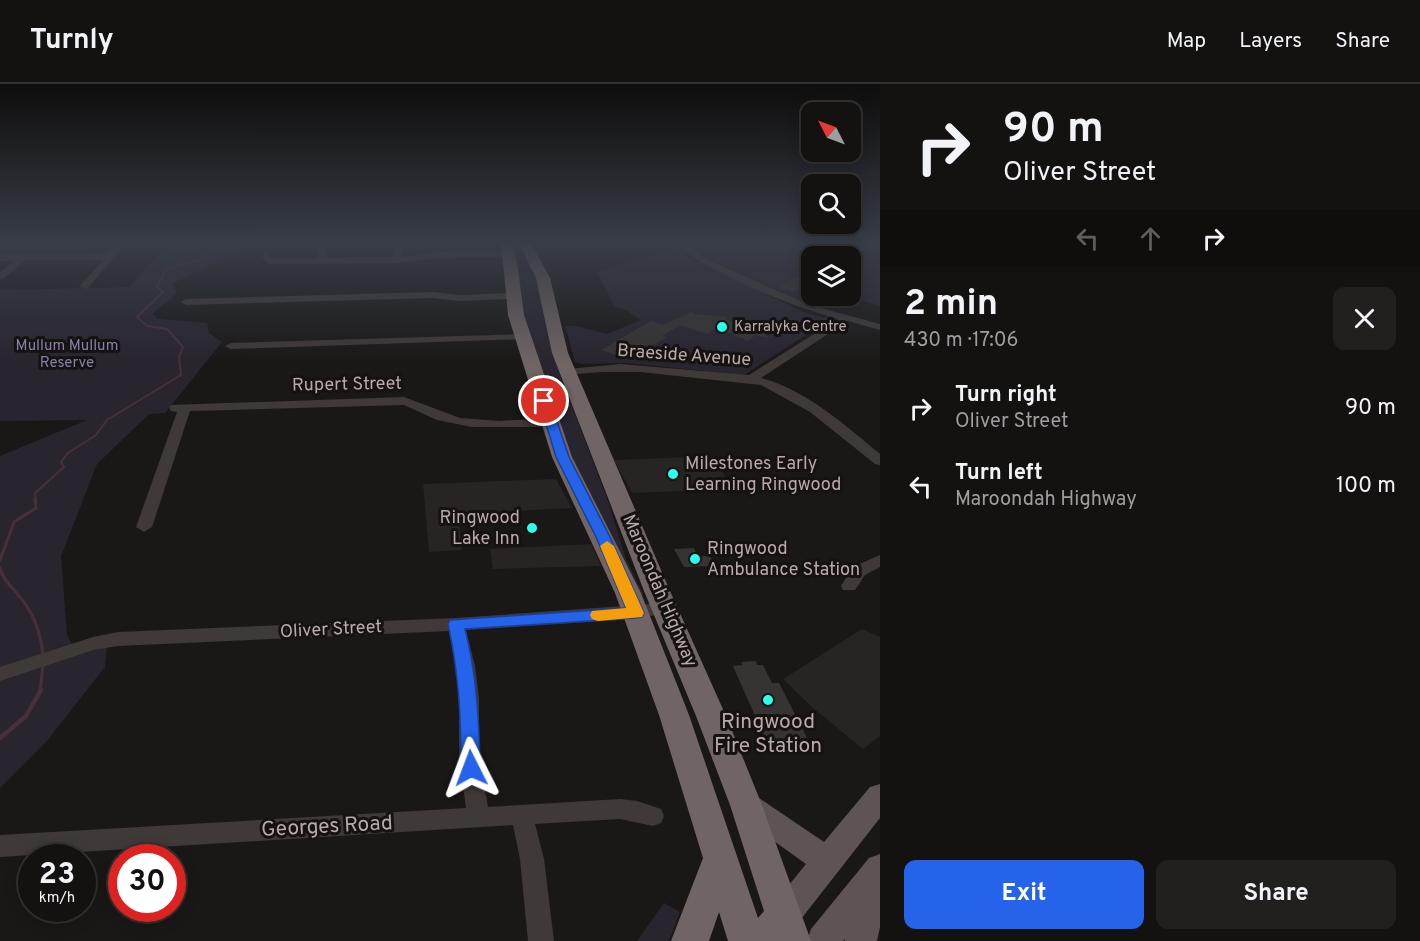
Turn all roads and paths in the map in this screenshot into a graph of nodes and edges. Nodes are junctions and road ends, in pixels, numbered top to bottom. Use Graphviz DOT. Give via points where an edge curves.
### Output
graph roads {
  1 [pos="87,283"];
  2 [pos="513,283"];
  3 [pos="544,283"];
  4 [pos="752,283"];
  5 [pos="84,287"];
  6 [pos="512,296"];
  7 [pos="186,302"];
  8 [pos="846,318"];
  9 [pos="880,327"];
  10 [pos="523,337"];
  11 [pos="231,346"];
  12 [pos="567,373"];
  13 [pos="753,378"];
  14 [pos="551,422"];
  15 [pos="880,461"];
  16 [pos="144,527"];
  17 [pos="880,560"];
  18 [pos="849,586"];
  19 [pos="651,611"];
  20 [pos="456,624"];
  21 [pos="0,674"];
  22 [pos="880,796"];
  23 [pos="746,805"];
  24 [pos="522,815"];
  25 [pos="653,816"];
  26 [pos="479,818"];
  27 [pos="0,846"];
  28 [pos="720,859"];
  29 [pos="828,860"];
  30 [pos="878,870"];
  31 [pos="780,933"];
  32 [pos="541,941"];
  33 [pos="690,941"];
  34 [pos="747,941"];
  35 [pos="823,941"];
  36 [pos="861,941"];
  1 -- 5 [label="street"];
  2 -- 6 [label="highway, Maroondah Highway"];
  3 -- 12 [label="highway, Maroondah Highway"];
  4 -- 8 [label="street" via="806,307"];
  6 -- 7 [label="street"];
  6 -- 10 [label="highway, Maroondah Highway"];
  8 -- 9 [label="street"];
  8 -- 13 [label="street"];
  10 -- 11 [label="street"];
  10 -- 14 [label="highway, Maroondah Highway"];
  12 -- 13 [label="street, Braeside Avenue" via="629,369"];
  12 -- 19 [label="highway, Maroondah Highway"];
  13 -- 15 [label="street, Braeside Avenue" via="826,417"];
  14 -- 16 [label="street, Rupert Street" via="466,423 404,401 180,408"];
  14 -- 19 [label="highway, Maroondah Highway" via="562,457 603,537"];
  17 -- 18 [label="street" via="859,571"];
  19 -- 20 [label="street, Oliver Street"];
  19 -- 23 [label="highway, Maroondah Highway"];
  19 -- 28 [label="highway, Maroondah Highway" via="674,715"];
  20 -- 21 [label="street, Oliver Street" via="118,639"];
  20 -- 26 [label="street" via="466,666 469,755"];
  22 -- 29 [label="main road"];
  23 -- 29 [label="main road"];
  23 -- 31 [label="highway, Maroondah Highway"];
  24 -- 25 [label="street, Georges Road" via="620,809"];
  24 -- 26 [label="street, Georges Road"];
  24 -- 32 [label="street" via="532,859"];
  26 -- 27 [label="street, Georges Road"];
  28 -- 33 [label="highway"];
  28 -- 34 [label="highway, Maroondah Highway"];
  29 -- 31 [label="main road"];
  30 -- 35 [label="main road"];
  30 -- 36 [label="main road"];
}
